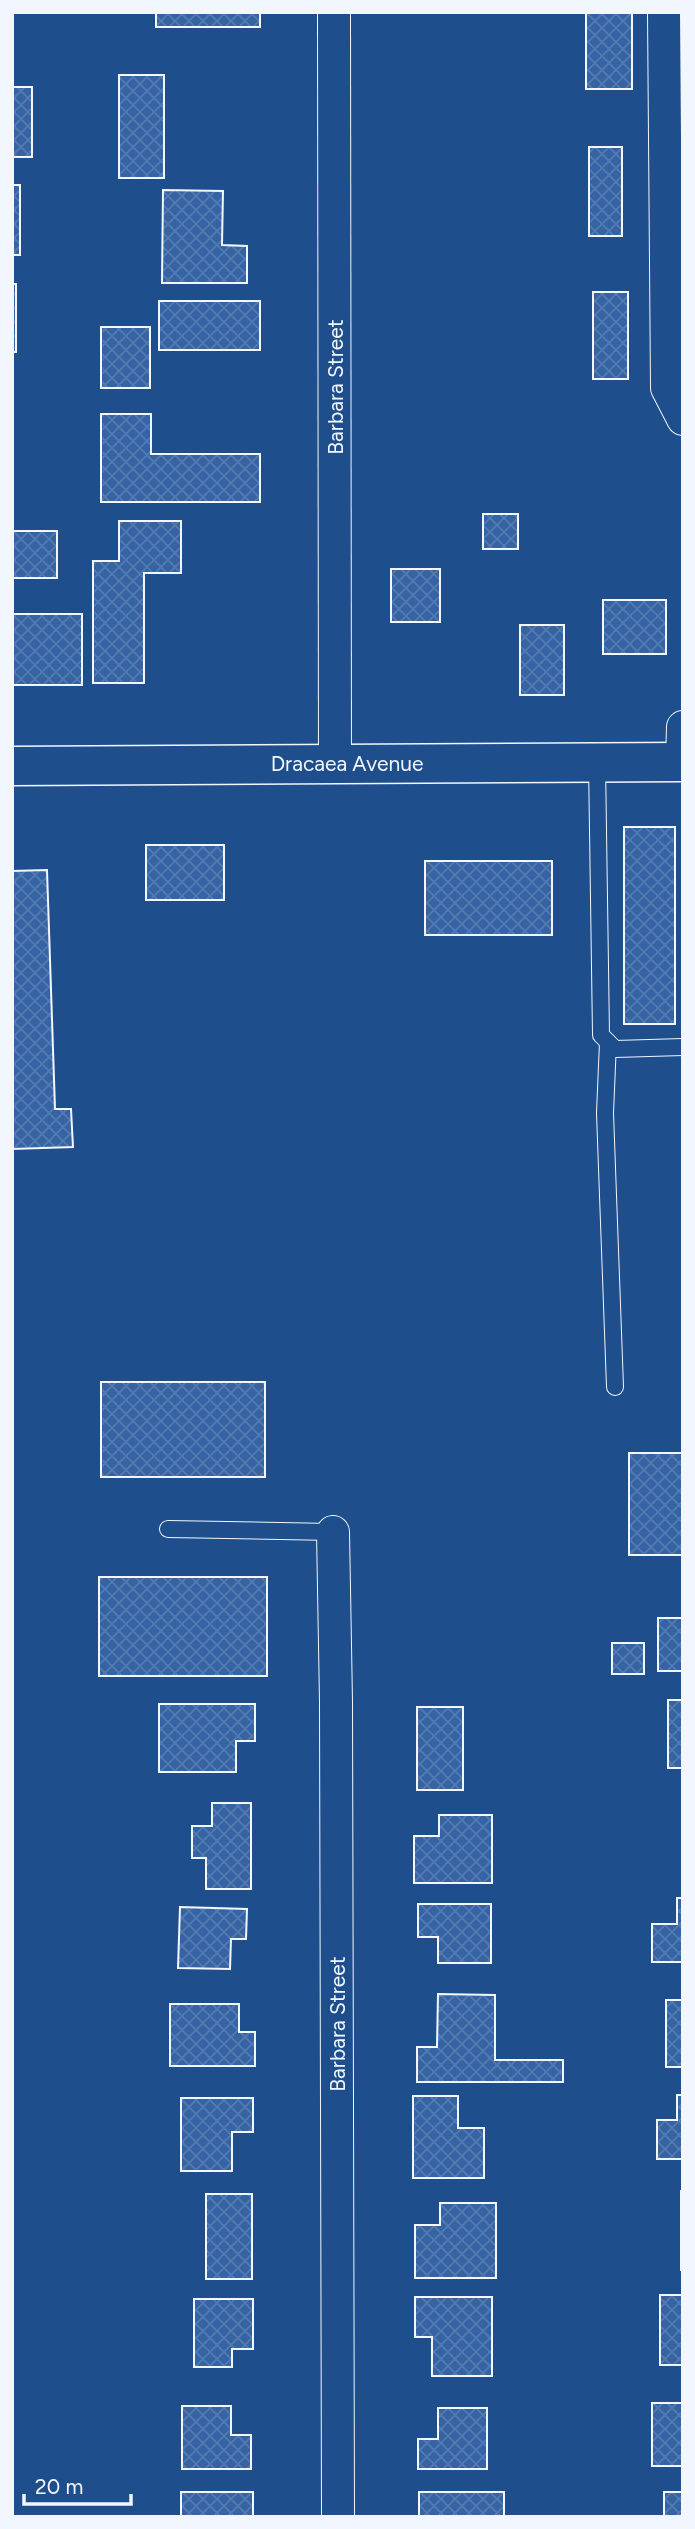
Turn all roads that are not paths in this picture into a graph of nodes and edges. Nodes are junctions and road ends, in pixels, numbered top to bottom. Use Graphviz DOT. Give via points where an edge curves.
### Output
graph roads {
  1 [pos="334,12"];
  2 [pos="664,12"];
  3 [pos="683,419"];
  4 [pos="682,750"];
  5 [pos="335,762"];
  6 [pos="597,762"];
  7 [pos="12,766"];
  8 [pos="608,1042"];
  9 [pos="683,1047"];
  10 [pos="615,1387"];
  11 [pos="168,1529"];
  12 [pos="333,1532"];
  13 [pos="338,2517"];
  1 -- 5 [label="street, Barbara Street"];
  2 -- 3 [label="street" via="667,388"];
  4 -- 6 [label="street, Dracaea Avenue"];
  5 -- 6 [label="street, Dracaea Avenue"];
  5 -- 7 [label="street, Dracaea Avenue"];
  6 -- 8 [label="lane" via="601,1035"];
  8 -- 9 [label="lane" via="615,1049"];
  8 -- 10 [label="lane" via="605,1113"];
  11 -- 12 [label="lane"];
  12 -- 13 [label="street, Barbara Street"];
}
